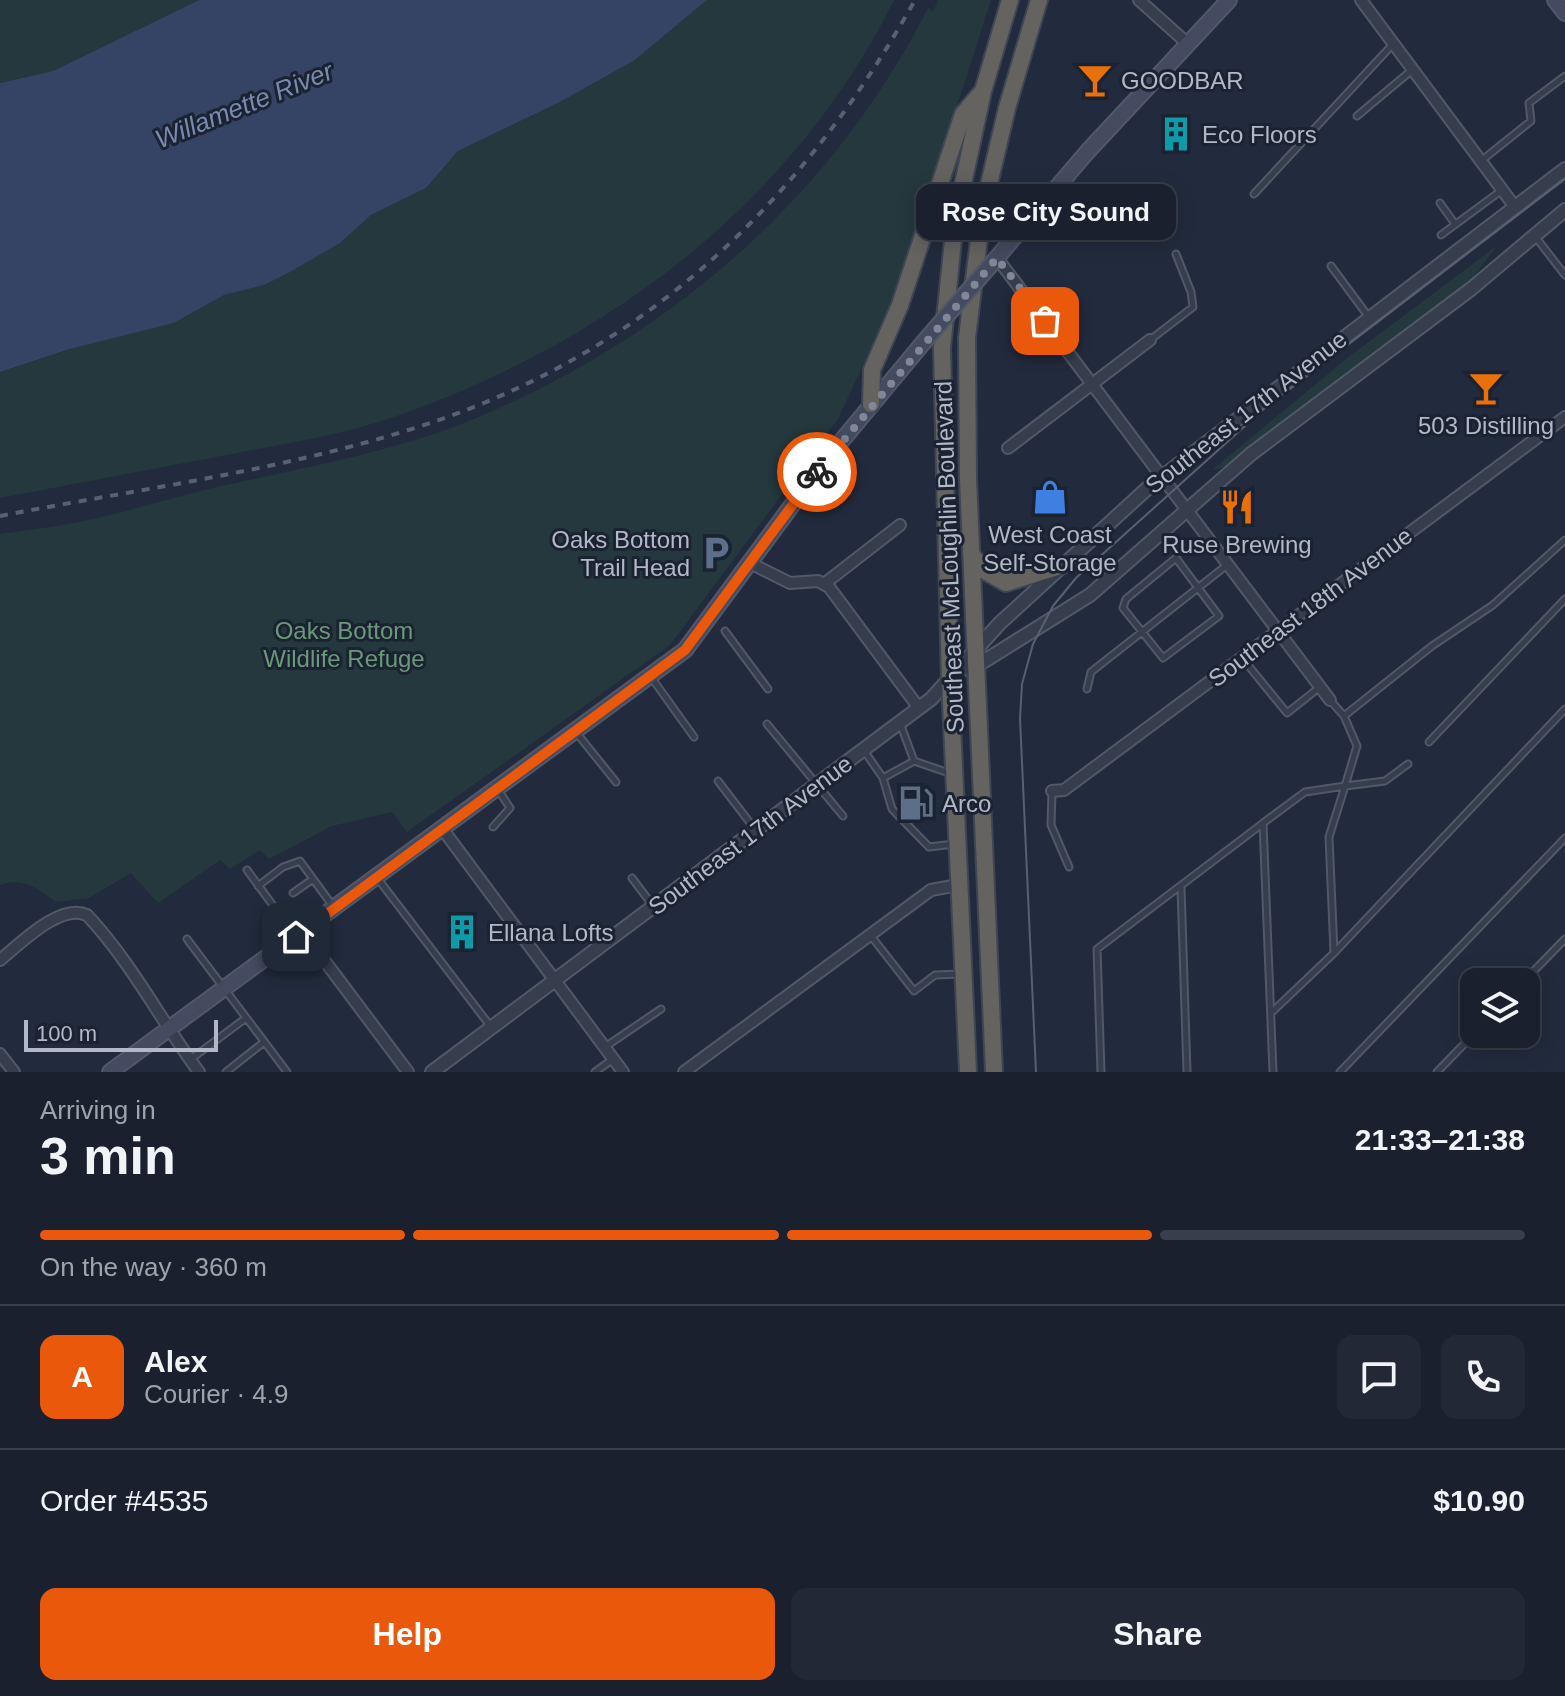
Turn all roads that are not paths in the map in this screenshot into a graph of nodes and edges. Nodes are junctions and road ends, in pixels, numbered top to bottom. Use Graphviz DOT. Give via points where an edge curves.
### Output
graph roads {
  1 [pos="1010,0"];
  2 [pos="1039,0"];
  3 [pos="1229,0"];
  4 [pos="1361,0"];
  5 [pos="1555,0"];
  6 [pos="1146,2"];
  7 [pos="1565,13"];
  8 [pos="1393,43"];
  9 [pos="1188,44"];
  10 [pos="1413,69"];
  11 [pos="1565,76"];
  12 [pos="983,91"];
  13 [pos="1357,116"];
  14 [pos="1481,161"];
  15 [pos="1565,169"];
  16 [pos="1503,189"];
  17 [pos="1254,194"];
  18 [pos="1440,203"];
  19 [pos="1515,207"];
  20 [pos="1565,210"];
  21 [pos="1455,224"];
  22 [pos="1533,234"];
  23 [pos="1441,235"];
  24 [pos="1176,254"];
  25 [pos="996,260"];
  26 [pos="1331,266"];
  27 [pos="1565,275"];
  28 [pos="1369,317"];
  29 [pos="1150,340"];
  30 [pos="1092,384"];
  31 [pos="871,404"];
  32 [pos="1565,417"];
  33 [pos="1008,448"];
  34 [pos="1161,477"];
  35 [pos="1185,509"];
  36 [pos="900,525"];
  37 [pos="1565,540"];
  38 [pos="971,553"];
  39 [pos="750,563"];
  40 [pos="1063,565"];
  41 [pos="1228,565"];
  42 [pos="824,584"];
  43 [pos="1198,588"];
  44 [pos="1565,599"];
  45 [pos="725,631"];
  46 [pos="1141,631"];
  47 [pos="1278,631"];
  48 [pos="1243,658"];
  49 [pos="975,660"];
  50 [pos="650,676"];
  51 [pos="950,681"];
  52 [pos="1320,687"];
  53 [pos="768,689"];
  54 [pos="1087,689"];
  55 [pos="1330,700"];
  56 [pos="919,708"];
  57 [pos="1565,709"];
  58 [pos="1344,716"];
  59 [pos="900,722"];
  60 [pos="767,724"];
  61 [pos="575,730"];
  62 [pos="694,737"];
  63 [pos="1429,742"];
  64 [pos="863,749"];
  65 [pos="914,761"];
  66 [pos="1408,764"];
  67 [pos="954,775"];
  68 [pos="883,778"];
  69 [pos="718,781"];
  70 [pos="616,782"];
  71 [pos="815,786"];
  72 [pos="1345,786"];
  73 [pos="496,787"];
  74 [pos="1052,791"];
  75 [pos="843,816"];
  76 [pos="1263,823"];
  77 [pos="441,827"];
  78 [pos="493,827"];
  79 [pos="756,830"];
  80 [pos="1565,838"];
  81 [pos="957,844"];
  82 [pos="1069,867"];
  83 [pos="247,870"];
  84 [pos="378,878"];
  85 [pos="632,878"];
  86 [pos="313,879"];
  87 [pos="958,885"];
  88 [pos="258,886"];
  89 [pos="1181,887"];
  90 [pos="293,893"];
  91 [pos="654,907"];
  92 [pos="335,909"];
  93 [pos="299,934"];
  94 [pos="870,936"];
  95 [pos="187,939"];
  96 [pos="1565,939"];
  97 [pos="1334,953"];
  98 [pos="0,960"];
  99 [pos="1537,968"];
  100 [pos="962,974"];
  101 [pos="555,981"];
  102 [pos="224,989"];
  103 [pos="661,1009"];
  104 [pos="1271,1013"];
  105 [pos="246,1018"];
  106 [pos="492,1028"];
  107 [pos="170,1029"];
  108 [pos="264,1042"];
  109 [pos="605,1048"];
  110 [pos="1460,1048"];
  111 [pos="0,1054"];
  112 [pos="613,1059"];
  113 [pos="190,1060"];
  114 [pos="8,1070"];
  115 [pos="110,1072"];
  116 [pos="199,1072"];
  117 [pos="226,1072"];
  118 [pos="287,1072"];
  119 [pos="408,1072"];
  120 [pos="432,1072"];
  121 [pos="595,1072"];
  122 [pos="623,1072"];
  123 [pos="684,1072"];
  124 [pos="968,1072"];
  125 [pos="994,1072"];
  126 [pos="1101,1072"];
  127 [pos="1187,1072"];
  128 [pos="1273,1072"];
  129 [pos="1340,1072"];
  130 [pos="1437,1072"];
  1 -- 12 [label="highway, Southeast McLoughlin Boulevard"];
  2 -- 38 [label="highway, Southeast McLoughlin Boulevard" via="1007,108 975,253 966,386"];
  3 -- 9 [label="main road"];
  4 -- 8 [label="street"];
  5 -- 7 [label="main road"];
  6 -- 9 [label="street"];
  8 -- 10 [label="street"];
  8 -- 17 [label="lane"];
  9 -- 25 [label="main road"];
  10 -- 13 [label="lane"];
  10 -- 14 [label="street"];
  11 -- 14 [label="lane" via="1529,103 1531,121"];
  12 -- 31 [label="highway" via="963,114 900,305 872,370"];
  12 -- 51 [label="highway, Southeast McLoughlin Boulevard" via="955,221 942,348"];
  14 -- 16 [label="street"];
  15 -- 19 [label="street, Southeast 17th Avenue"];
  16 -- 19 [label="street"];
  16 -- 21 [label="lane"];
  18 -- 21 [label="lane"];
  19 -- 28 [label="street, Southeast 17th Avenue"];
  20 -- 22 [label="street, Southeast 17th Avenue"];
  21 -- 23 [label="lane"];
  22 -- 27 [label="lane"];
  22 -- 35 [label="street, Southeast 17th Avenue" via="1471,289"];
  24 -- 29 [label="lane" via="1193,307"];
  25 -- 30 [label="street"];
  25 -- 31 [label="main road, bridge"];
  26 -- 28 [label="lane"];
  28 -- 34 [label="street, Southeast 17th Avenue"];
  29 -- 30 [label="street"];
  30 -- 33 [label="street"];
  30 -- 34 [label="street"];
  31 -- 39 [label="main road"];
  32 -- 47 [label="street, Southeast 18th Avenue"];
  34 -- 35 [label="street"];
  34 -- 40 [label="street, Southeast 17th Avenue"];
  35 -- 41 [label="street"];
  35 -- 49 [label="street, Southeast 17th Avenue" via="1090,595"];
  36 -- 42 [label="street"];
  37 -- 58 [label="lane" via="1493,605"];
  38 -- 40 [label="highway" via="985,571 1006,583"];
  38 -- 49 [label="highway, Southeast McLoughlin Boulevard"];
  39 -- 42 [label="street" via="790,583"];
  39 -- 50 [label="main road" via="685,650"];
  40 -- 49 [label="street, Southeast 17th Avenue" via="1000,623"];
  41 -- 43 [label="lane"];
  41 -- 47 [label="street"];
  42 -- 56 [label="street"];
  43 -- 46 [label="lane"];
  43 -- 46 [label="lane" via="1219,616 1208,625 1163,658"];
  43 -- 46 [label="lane" via="1176,558 1126,599 1123,608"];
  44 -- 63 [label="lane"];
  45 -- 53 [label="lane"];
  46 -- 54 [label="lane" via="1091,672"];
  47 -- 48 [label="street, Southeast 18th Avenue"];
  47 -- 52 [label="street"];
  48 -- 52 [label="lane" via="1287,713"];
  48 -- 74 [label="street, Southeast 18th Avenue" via="1064,790"];
  49 -- 51 [label="street, Southeast 17th Avenue"];
  49 -- 125 [label="highway, Southeast McLoughlin Boulevard"];
  50 -- 61 [label="main road"];
  50 -- 62 [label="lane"];
  51 -- 56 [label="street, Southeast 17th Avenue"];
  51 -- 67 [label="highway, Southeast McLoughlin Boulevard"];
  52 -- 55 [label="street"];
  55 -- 58 [label="lane"];
  56 -- 59 [label="street, Southeast 17th Avenue"];
  57 -- 97 [label="lane"];
  58 -- 72 [label="lane" via="1357,746"];
  59 -- 64 [label="street, Southeast 17th Avenue"];
  59 -- 65 [label="lane"];
  60 -- 71 [label="lane"];
  61 -- 70 [label="lane"];
  61 -- 73 [label="main road"];
  64 -- 68 [label="lane"];
  64 -- 71 [label="street, Southeast 17th Avenue"];
  65 -- 67 [label="lane"];
  65 -- 68 [label="lane"];
  66 -- 72 [label="lane" via="1385,781"];
  67 -- 81 [label="highway, Southeast McLoughlin Boulevard"];
  68 -- 81 [label="lane" via="892,809 929,847"];
  69 -- 79 [label="lane"];
  71 -- 75 [label="lane"];
  71 -- 79 [label="street, Southeast 17th Avenue"];
  72 -- 76 [label="lane" via="1305,792"];
  72 -- 97 [label="lane" via="1329,837"];
  73 -- 77 [label="main road"];
  73 -- 78 [label="lane" via="510,808"];
  74 -- 82 [label="lane" via="1051,825"];
  76 -- 89 [label="lane"];
  76 -- 104 [label="lane"];
  77 -- 84 [label="main road"];
  77 -- 101 [label="street"];
  79 -- 91 [label="street, Southeast 17th Avenue"];
  80 -- 129 [label="lane"];
  81 -- 87 [label="highway, Southeast McLoughlin Boulevard"];
  83 -- 88 [label="lane"];
  84 -- 92 [label="main road"];
  84 -- 106 [label="lane"];
  85 -- 91 [label="lane"];
  86 -- 88 [label="lane" via="300,861"];
  86 -- 90 [label="lane"];
  86 -- 92 [label="lane"];
  87 -- 94 [label="street" via="931,890"];
  87 -- 100 [label="highway, Southeast McLoughlin Boulevard"];
  88 -- 93 [label="lane"];
  89 -- 126 [label="lane" via="1097,949"];
  89 -- 127 [label="lane"];
  91 -- 101 [label="street, Southeast 17th Avenue"];
  92 -- 93 [label="main road"];
  93 -- 102 [label="main road"];
  93 -- 119 [label="street"];
  94 -- 100 [label="lane" via="914,991 935,975"];
  94 -- 123 [label="street"];
  95 -- 102 [label="lane"];
  96 -- 99 [label="lane"];
  97 -- 104 [label="lane"];
  98 -- 107 [label="street" via="61,915 79,911"];
  100 -- 124 [label="highway, Southeast McLoughlin Boulevard"];
  101 -- 106 [label="street, Southeast 17th Avenue"];
  101 -- 109 [label="street"];
  102 -- 105 [label="lane"];
  102 -- 107 [label="main road"];
  103 -- 109 [label="lane"];
  104 -- 128 [label="lane"];
  105 -- 108 [label="lane"];
  105 -- 113 [label="lane"];
  106 -- 120 [label="street, Southeast 17th Avenue"];
  107 -- 113 [label="street"];
  107 -- 115 [label="main road"];
  108 -- 117 [label="lane"];
  108 -- 118 [label="lane"];
  109 -- 112 [label="street"];
  110 -- 130 [label="lane"];
  111 -- 114 [label="street"];
  112 -- 121 [label="lane"];
  112 -- 122 [label="street"];
  113 -- 116 [label="street"];
}
